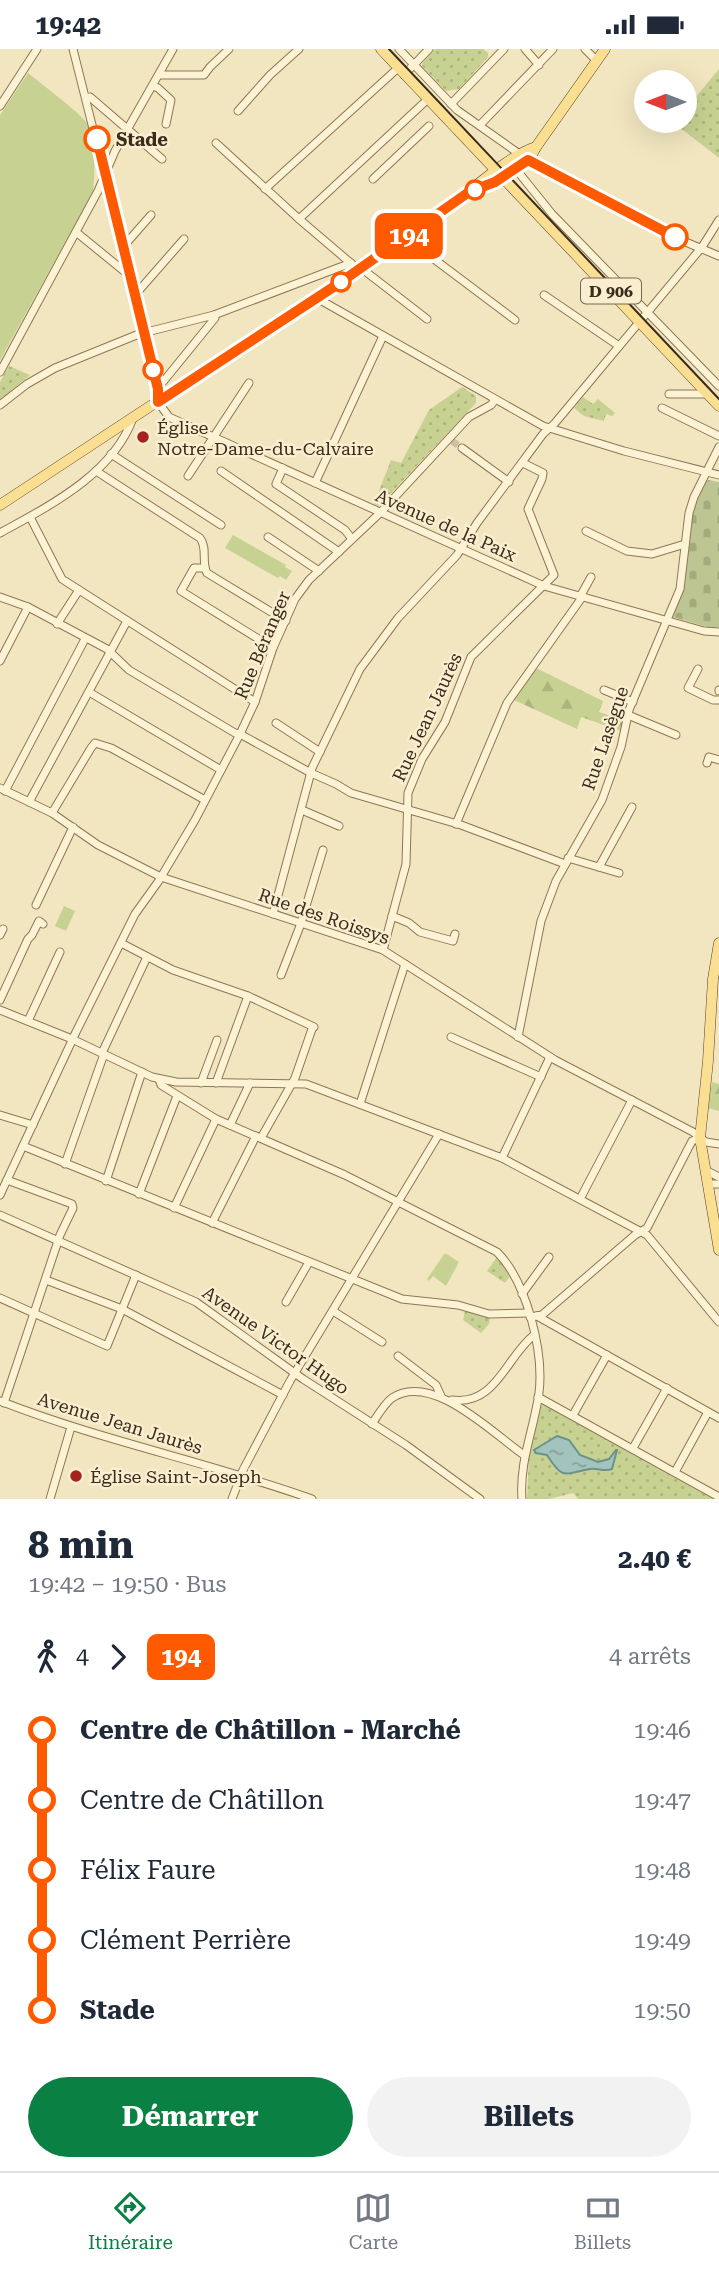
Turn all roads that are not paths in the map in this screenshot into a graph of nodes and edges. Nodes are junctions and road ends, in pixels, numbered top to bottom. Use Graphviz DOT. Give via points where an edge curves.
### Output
graph roads {
  1 [pos="37,49"];
  2 [pos="73,49"];
  3 [pos="173,49"];
  4 [pos="229,49"];
  5 [pos="299,49"];
  6 [pos="381,49"];
  7 [pos="399,49"];
  8 [pos="429,49"];
  9 [pos="504,49"];
  10 [pos="525,49"];
  11 [pos="553,49"];
  12 [pos="585,49"];
  13 [pos="606,49"];
  14 [pos="597,61"];
  15 [pos="414,65"];
  16 [pos="539,65"];
  17 [pos="401,71"];
  18 [pos="159,75"];
  19 [pos="153,86"];
  20 [pos="86,98"];
  21 [pos="428,99"];
  22 [pos="451,104"];
  23 [pos="0,106"];
  24 [pos="238,111"];
  25 [pos="166,124"];
  26 [pos="480,125"];
  27 [pos="429,126"];
  28 [pos="127,130"];
  29 [pos="216,143"];
  30 [pos="525,157"];
  31 [pos="162,159"];
  32 [pos="515,168"];
  33 [pos="499,174"];
  34 [pos="105,175"];
  35 [pos="373,179"];
  36 [pos="265,189"];
  37 [pos="151,215"];
  38 [pos="299,219"];
  39 [pos="719,220"];
  40 [pos="76,232"];
  41 [pos="406,238"];
  42 [pos="184,239"];
  43 [pos="123,247"];
  44 [pos="702,247"];
  45 [pos="719,256"];
  46 [pos="354,266"];
  47 [pos="131,277"];
  48 [pos="135,295"];
  49 [pos="544,295"];
  50 [pos="317,296"];
  51 [pos="647,311"];
  52 [pos="214,315"];
  53 [pos="427,319"];
  54 [pos="516,320"];
  55 [pos="638,322"];
  56 [pos="144,332"];
  57 [pos="383,336"];
  58 [pos="619,346"];
  59 [pos="0,372"];
  60 [pos="249,383"];
  61 [pos="719,386"];
  62 [pos="669,394"];
  63 [pos="708,394"];
  64 [pos="160,396"];
  65 [pos="495,400"];
  66 [pos="0,405"];
  67 [pos="719,406"];
  68 [pos="662,408"];
  69 [pos="133,418"];
  70 [pos="549,428"];
  71 [pos="719,436"];
  72 [pos="213,437"];
  73 [pos="719,447"];
  74 [pos="462,448"];
  75 [pos="111,454"];
  76 [pos="523,463"];
  77 [pos="284,468"];
  78 [pos="96,471"];
  79 [pos="221,471"];
  80 [pos="705,472"];
  81 [pos="719,475"];
  82 [pos="188,476"];
  83 [pos="509,482"];
  84 [pos="316,483"];
  85 [pos="0,505"];
  86 [pos="380,513"];
  87 [pos="30,517"];
  88 [pos="221,526"];
  89 [pos="586,531"];
  90 [pos="0,533"];
  91 [pos="268,537"];
  92 [pos="352,539"];
  93 [pos="685,544"];
  94 [pos="460,549"];
  95 [pos="339,552"];
  96 [pos="205,568"];
  97 [pos="319,571"];
  98 [pos="592,577"];
  99 [pos="544,586"];
  100 [pos="79,590"];
  101 [pos="582,596"];
  102 [pos="0,597"];
  103 [pos="29,607"];
  104 [pos="666,620"];
  105 [pos="127,621"];
  106 [pos="286,621"];
  107 [pos="58,624"];
  108 [pos="719,632"];
  109 [pos="85,639"];
  110 [pos="273,648"];
  111 [pos="111,653"];
  112 [pos="0,660"];
  113 [pos="698,669"];
  114 [pos="604,690"];
  115 [pos="89,692"];
  116 [pos="719,700"];
  117 [pos="255,702"];
  118 [pos="633,702"];
  119 [pos="628,715"];
  120 [pos="276,723"];
  121 [pos="240,734"];
  122 [pos="676,735"];
  123 [pos="320,752"];
  124 [pos="719,760"];
  125 [pos="707,763"];
  126 [pos="221,770"];
  127 [pos="311,773"];
  128 [pos="2,790"];
  129 [pos="205,800"];
  130 [pos="29,802"];
  131 [pos="632,807"];
  132 [pos="302,810"];
  133 [pos="408,810"];
  134 [pos="52,813"];
  135 [pos="456,824"];
  136 [pos="73,827"];
  137 [pos="339,827"];
  138 [pos="323,850"];
  139 [pos="566,861"];
  140 [pos="599,867"];
  141 [pos="619,873"];
  142 [pos="161,877"];
  143 [pos="36,905"];
  144 [pos="273,914"];
  145 [pos="392,916"];
  146 [pos="301,923"];
  147 [pos="43,924"];
  148 [pos="455,934"];
  149 [pos="121,943"];
  150 [pos="719,943"];
  151 [pos="383,950"];
  152 [pos="60,952"];
  153 [pos="147,957"];
  154 [pos="405,964"];
  155 [pos="281,975"];
  156 [pos="248,996"];
  157 [pos="0,1000"];
  158 [pos="0,1010"];
  159 [pos="28,1021"];
  160 [pos="451,1037"];
  161 [pos="518,1037"];
  162 [pos="72,1039"];
  163 [pos="217,1040"];
  164 [pos="103,1054"];
  165 [pos="550,1057"];
  166 [pos="142,1072"];
  167 [pos="541,1077"];
  168 [pos="159,1079"];
  169 [pos="201,1083"];
  170 [pos="216,1083"];
  171 [pos="250,1083"];
  172 [pos="292,1083"];
  173 [pos="177,1096"];
  174 [pos="632,1100"];
  175 [pos="360,1104"];
  176 [pos="0,1115"];
  177 [pos="216,1119"];
  178 [pos="33,1125"];
  179 [pos="230,1125"];
  180 [pos="439,1134"];
  181 [pos="258,1137"];
  182 [pos="700,1138"];
  183 [pos="719,1144"];
  184 [pos="23,1146"];
  185 [pos="502,1159"];
  186 [pos="65,1164"];
  187 [pos="707,1171"];
  188 [pos="719,1177"];
  189 [pos="7,1180"];
  190 [pos="106,1181"];
  191 [pos="714,1184"];
  192 [pos="139,1194"];
  193 [pos="0,1195"];
  194 [pos="580,1199"];
  195 [pos="399,1202"];
  196 [pos="174,1209"];
  197 [pos="0,1215"];
  198 [pos="212,1223"];
  199 [pos="643,1232"];
  200 [pos="59,1241"];
  201 [pos="719,1250"];
  202 [pos="549,1257"];
  203 [pos="309,1262"];
  204 [pos="136,1275"];
  205 [pos="352,1279"];
  206 [pos="46,1280"];
  207 [pos="522,1294"];
  208 [pos="0,1298"];
  209 [pos="286,1302"];
  210 [pos="122,1309"];
  211 [pos="333,1311"];
  212 [pos="36,1314"];
  213 [pos="531,1315"];
  214 [pos="719,1322"];
  215 [pos="534,1335"];
  216 [pos="382,1342"];
  217 [pos="607,1355"];
  218 [pos="398,1356"];
  219 [pos="295,1373"];
  220 [pos="667,1388"];
  221 [pos="283,1395"];
  222 [pos="538,1397"];
  223 [pos="445,1398"];
  224 [pos="2,1402"];
  225 [pos="708,1412"];
  226 [pos="573,1415"];
  227 [pos="719,1417"];
  228 [pos="372,1424"];
  229 [pos="71,1427"];
  230 [pos="633,1448"];
  231 [pos="524,1455"];
  232 [pos="675,1472"];
  233 [pos="240,1475"];
  234 [pos="282,1488"];
  235 [pos="719,1497"];
  236 [pos="279,1498"];
  237 [pos="50,1499"];
  238 [pos="232,1499"];
  239 [pos="312,1499"];
  240 [pos="481,1499"];
  241 [pos="522,1499"];
  1 -- 23 [label="street"];
  2 -- 20 [label="street"];
  3 -- 18 [label="street"];
  4 -- 18 [label="street" via="201,76"];
  5 -- 24 [label="street"];
  6 -- 17 [label="main road, D 906"];
  7 -- 15 [label="street"];
  8 -- 15 [label="street"];
  9 -- 22 [label="street"];
  10 -- 16 [label="street"];
  11 -- 16 [label="street"];
  12 -- 14 [label="street"];
  13 -- 14 [label="main road"];
  14 -- 30 [label="main road"];
  15 -- 17 [label="street"];
  15 -- 22 [label="street"];
  16 -- 26 [label="street"];
  17 -- 21 [label="main road, D 906"];
  17 -- 36 [label="street"];
  18 -- 19 [label="street"];
  19 -- 25 [label="street" via="171,100"];
  19 -- 28 [label="street"];
  20 -- 28 [label="street"];
  20 -- 34 [label="street"];
  21 -- 33 [label="main road, D 906" via="438,117"];
  21 -- 38 [label="street"];
  22 -- 26 [label="street"];
  26 -- 30 [label="street"];
  27 -- 35 [label="street"];
  28 -- 31 [label="street"];
  28 -- 34 [label="street"];
  29 -- 36 [label="street"];
  30 -- 32 [label="main road"];
  30 -- 33 [label="main road"];
  30 -- 44 [label="street" via="664,233"];
  32 -- 33 [label="main road"];
  32 -- 51 [label="street" via="545,206"];
  33 -- 41 [label="main road"];
  33 -- 55 [label="main road, D 906"];
  34 -- 40 [label="street"];
  34 -- 43 [label="street"];
  36 -- 38 [label="street"];
  37 -- 43 [label="street"];
  38 -- 46 [label="street"];
  39 -- 44 [label="street"];
  40 -- 47 [label="street"];
  40 -- 59 [label="street"];
  41 -- 46 [label="main road"];
  41 -- 54 [label="street"];
  42 -- 48 [label="street"];
  43 -- 47 [label="street"];
  44 -- 45 [label="street"];
  44 -- 51 [label="street"];
  46 -- 50 [label="main road"];
  46 -- 52 [label="street"];
  46 -- 53 [label="street"];
  47 -- 48 [label="street"];
  48 -- 56 [label="street"];
  49 -- 58 [label="street"];
  50 -- 57 [label="street"];
  50 -- 64 [label="main road"];
  51 -- 55 [label="street"];
  51 -- 61 [label="street"];
  52 -- 56 [label="street"];
  52 -- 64 [label="street"];
  55 -- 58 [label="street"];
  55 -- 63 [label="main road, D 906"];
  56 -- 64 [label="street"];
  56 -- 66 [label="street" via="55,367"];
  57 -- 65 [label="street"];
  57 -- 84 [label="street"];
  58 -- 70 [label="street"];
  60 -- 72 [label="street"];
  62 -- 63 [label="street"];
  63 -- 67 [label="main road, D 906"];
  64 -- 69 [label="main road"];
  64 -- 72 [label="street, Avenue de la Paix" via="169,418"];
  65 -- 70 [label="street"];
  65 -- 86 [label="street, Rue Béranger" via="469,417"];
  68 -- 71 [label="street"];
  69 -- 75 [label="street"];
  69 -- 85 [label="main road"];
  70 -- 76 [label="street"];
  70 -- 80 [label="street"];
  72 -- 77 [label="street, Avenue de la Paix"];
  72 -- 82 [label="street"];
  73 -- 80 [label="street, Rue Lasègue"];
  74 -- 83 [label="street"];
  75 -- 78 [label="street"];
  75 -- 88 [label="street"];
  76 -- 83 [label="street"];
  76 -- 99 [label="street" via="543,476 528,509 554,575"];
  77 -- 84 [label="street, Avenue de la Paix"];
  77 -- 92 [label="street" via="276,484"];
  78 -- 87 [label="street"];
  78 -- 96 [label="street" via="200,538"];
  79 -- 95 [label="street"];
  80 -- 81 [label="street"];
  80 -- 93 [label="street, Rue Lasègue" via="689,513"];
  83 -- 94 [label="street"];
  84 -- 86 [label="street, Avenue de la Paix"];
  86 -- 92 [label="street, Rue Béranger"];
  86 -- 94 [label="street, Avenue de la Paix"];
  87 -- 90 [label="street"];
  87 -- 100 [label="street" via="63,580"];
  89 -- 93 [label="street" via="627,551 652,554"];
  91 -- 97 [label="street"];
  92 -- 95 [label="street, Rue Béranger"];
  93 -- 104 [label="street, Rue Lasègue" via="680,589"];
  94 -- 99 [label="street, Avenue de la Paix"];
  94 -- 123 [label="street" via="360,669"];
  95 -- 97 [label="street, Rue Béranger"];
  96 -- 106 [label="street"];
  96 -- 110 [label="street" via="194,568 181,591"];
  97 -- 106 [label="street, Rue Béranger" via="295,599"];
  98 -- 101 [label="street"];
  99 -- 101 [label="street, Avenue de la Paix"];
  99 -- 133 [label="street, Rue Jean Jaurès" via="471,657 445,722 422,759 409,791"];
  100 -- 105 [label="street"];
  100 -- 107 [label="street"];
  101 -- 104 [label="street, Avenue de la Paix"];
  101 -- 135 [label="street" via="507,703"];
  102 -- 103 [label="street"];
  103 -- 107 [label="street"];
  103 -- 112 [label="street"];
  104 -- 108 [label="street, Avenue de la Paix"];
  104 -- 118 [label="street, Rue Lasègue"];
  105 -- 111 [label="street"];
  105 -- 117 [label="street"];
  106 -- 110 [label="street, Rue Béranger"];
  107 -- 109 [label="street"];
  109 -- 111 [label="street"];
  109 -- 128 [label="street"];
  110 -- 117 [label="street, Rue Béranger"];
  111 -- 115 [label="street"];
  111 -- 121 [label="street" via="129,670"];
  113 -- 116 [label="street" via="688,688"];
  114 -- 118 [label="street"];
  115 -- 126 [label="street"];
  115 -- 130 [label="street"];
  117 -- 121 [label="street, Rue Béranger"];
  118 -- 119 [label="street, Rue Lasègue"];
  119 -- 122 [label="street"];
  119 -- 139 [label="street, Rue Lasègue" via="602,800"];
  120 -- 123 [label="street"];
  121 -- 126 [label="street, Rue Béranger"];
  121 -- 127 [label="street"];
  123 -- 127 [label="street"];
  124 -- 125 [label="street" via="709,757"];
  126 -- 129 [label="street, Rue Béranger"];
  127 -- 132 [label="street"];
  127 -- 133 [label="street" via="351,793"];
  128 -- 130 [label="street, Rue des Roissys"];
  129 -- 134 [label="street" via="96,743"];
  129 -- 142 [label="street, Rue Béranger"];
  130 -- 134 [label="street, Rue des Roissys"];
  131 -- 140 [label="street"];
  132 -- 137 [label="street"];
  132 -- 144 [label="street"];
  133 -- 135 [label="street"];
  133 -- 145 [label="street, Rue Jean Jaurès" via="406,864"];
  134 -- 136 [label="street, Rue des Roissys"];
  135 -- 139 [label="street"];
  136 -- 142 [label="street, Rue des Roissys"];
  136 -- 143 [label="street"];
  138 -- 146 [label="street"];
  139 -- 140 [label="street"];
  139 -- 161 [label="street, Rue Lasègue" via="541,921"];
  140 -- 141 [label="street"];
  142 -- 144 [label="street, Rue des Roissys"];
  142 -- 149 [label="street, Rue Béranger"];
  144 -- 146 [label="street, Rue des Roissys"];
  145 -- 148 [label="street" via="420,932 453,941"];
  145 -- 151 [label="street, Rue Jean Jaurès"];
  146 -- 151 [label="street, Rue des Roissys"];
  146 -- 155 [label="street"];
  147 -- 157 [label="street" via="39,921 28,939"];
  149 -- 153 [label="street"];
  149 -- 162 [label="street, Rue Béranger"];
  150 -- 182 [label="main road"];
  151 -- 154 [label="street, Rue des Roissys"];
  152 -- 159 [label="street"];
  153 -- 156 [label="street" via="173,971"];
  153 -- 164 [label="street"];
  154 -- 161 [label="street, Rue des Roissys"];
  154 -- 175 [label="street"];
  156 -- 170 [label="street"];
  156 -- 172 [label="street" via="313,1028"];
  158 -- 159 [label="street"];
  159 -- 162 [label="street"];
  160 -- 167 [label="street"];
  161 -- 165 [label="street, Rue des Roissys"];
  162 -- 164 [label="street"];
  162 -- 178 [label="street, Rue Béranger"];
  163 -- 169 [label="street"];
  164 -- 166 [label="street"];
  164 -- 186 [label="street"];
  165 -- 167 [label="street"];
  165 -- 174 [label="street, Rue des Roissys"];
  166 -- 168 [label="street"];
  166 -- 190 [label="street"];
  167 -- 185 [label="street"];
  168 -- 169 [label="street"];
  168 -- 173 [label="street"];
  169 -- 170 [label="street"];
  170 -- 171 [label="street"];
  171 -- 172 [label="street"];
  171 -- 179 [label="street"];
  172 -- 175 [label="street"];
  172 -- 181 [label="street"];
  173 -- 177 [label="street"];
  173 -- 192 [label="street"];
  174 -- 182 [label="street, Rue des Roissys"];
  174 -- 194 [label="street"];
  175 -- 180 [label="street"];
  176 -- 178 [label="street"];
  177 -- 179 [label="street"];
  177 -- 196 [label="street"];
  178 -- 184 [label="street, Rue Béranger"];
  179 -- 181 [label="street"];
  180 -- 185 [label="street"];
  180 -- 195 [label="street"];
  181 -- 195 [label="street"];
  181 -- 198 [label="street"];
  182 -- 183 [label="street, Rue des Roissys"];
  182 -- 187 [label="main road"];
  182 -- 199 [label="street" via="692,1141"];
  184 -- 186 [label="street"];
  184 -- 189 [label="street, Rue Béranger"];
  185 -- 194 [label="street"];
  186 -- 190 [label="street"];
  187 -- 188 [label="street"];
  187 -- 191 [label="main road"];
  189 -- 193 [label="street, Rue Béranger"];
  189 -- 200 [label="street" via="72,1204"];
  190 -- 192 [label="street"];
  191 -- 201 [label="main road"];
  192 -- 196 [label="street"];
  194 -- 199 [label="street"];
  195 -- 205 [label="street"];
  195 -- 207 [label="street" via="497,1252 510,1266"];
  196 -- 198 [label="street"];
  197 -- 200 [label="street, Avenue Victor Hugo"];
  198 -- 203 [label="street"];
  199 -- 213 [label="street" via="542,1315"];
  199 -- 214 [label="street"];
  200 -- 204 [label="street, Avenue Victor Hugo"];
  200 -- 206 [label="street"];
  202 -- 207 [label="street"];
  203 -- 205 [label="street"];
  203 -- 209 [label="street"];
  204 -- 210 [label="street"];
  204 -- 219 [label="street, Avenue Victor Hugo" via="196,1302"];
  205 -- 211 [label="street"];
  205 -- 213 [label="street" via="402,1299 494,1314"];
  206 -- 210 [label="street"];
  206 -- 212 [label="street"];
  207 -- 213 [label="street"];
  208 -- 212 [label="street"];
  210 -- 212 [label="street" via="107,1346"];
  210 -- 221 [label="street"];
  211 -- 216 [label="street"];
  211 -- 219 [label="street"];
  212 -- 224 [label="street"];
  213 -- 215 [label="street"];
  213 -- 217 [label="street"];
  215 -- 222 [label="street"];
  215 -- 223 [label="street" via="488,1391 465,1401"];
  217 -- 220 [label="street"];
  217 -- 226 [label="street"];
  218 -- 223 [label="street" via="436,1385"];
  219 -- 221 [label="street"];
  219 -- 228 [label="street, Avenue Victor Hugo"];
  220 -- 225 [label="street"];
  220 -- 230 [label="street"];
  221 -- 233 [label="street"];
  222 -- 226 [label="street"];
  222 -- 231 [label="street"];
  223 -- 228 [label="street" via="398,1395"];
  223 -- 231 [label="street"];
  224 -- 229 [label="street, Avenue Jean Jaurès"];
  225 -- 227 [label="street"];
  225 -- 232 [label="street"];
  226 -- 230 [label="street"];
  228 -- 240 [label="street, Avenue Victor Hugo"];
  229 -- 233 [label="street, Avenue Jean Jaurès"];
  229 -- 237 [label="street"];
  230 -- 232 [label="street"];
  231 -- 241 [label="street"];
  232 -- 235 [label="street"];
  233 -- 234 [label="street, Avenue Jean Jaurès"];
  233 -- 238 [label="street"];
  234 -- 236 [label="street"];
  234 -- 239 [label="street, Avenue Jean Jaurès"];
}
